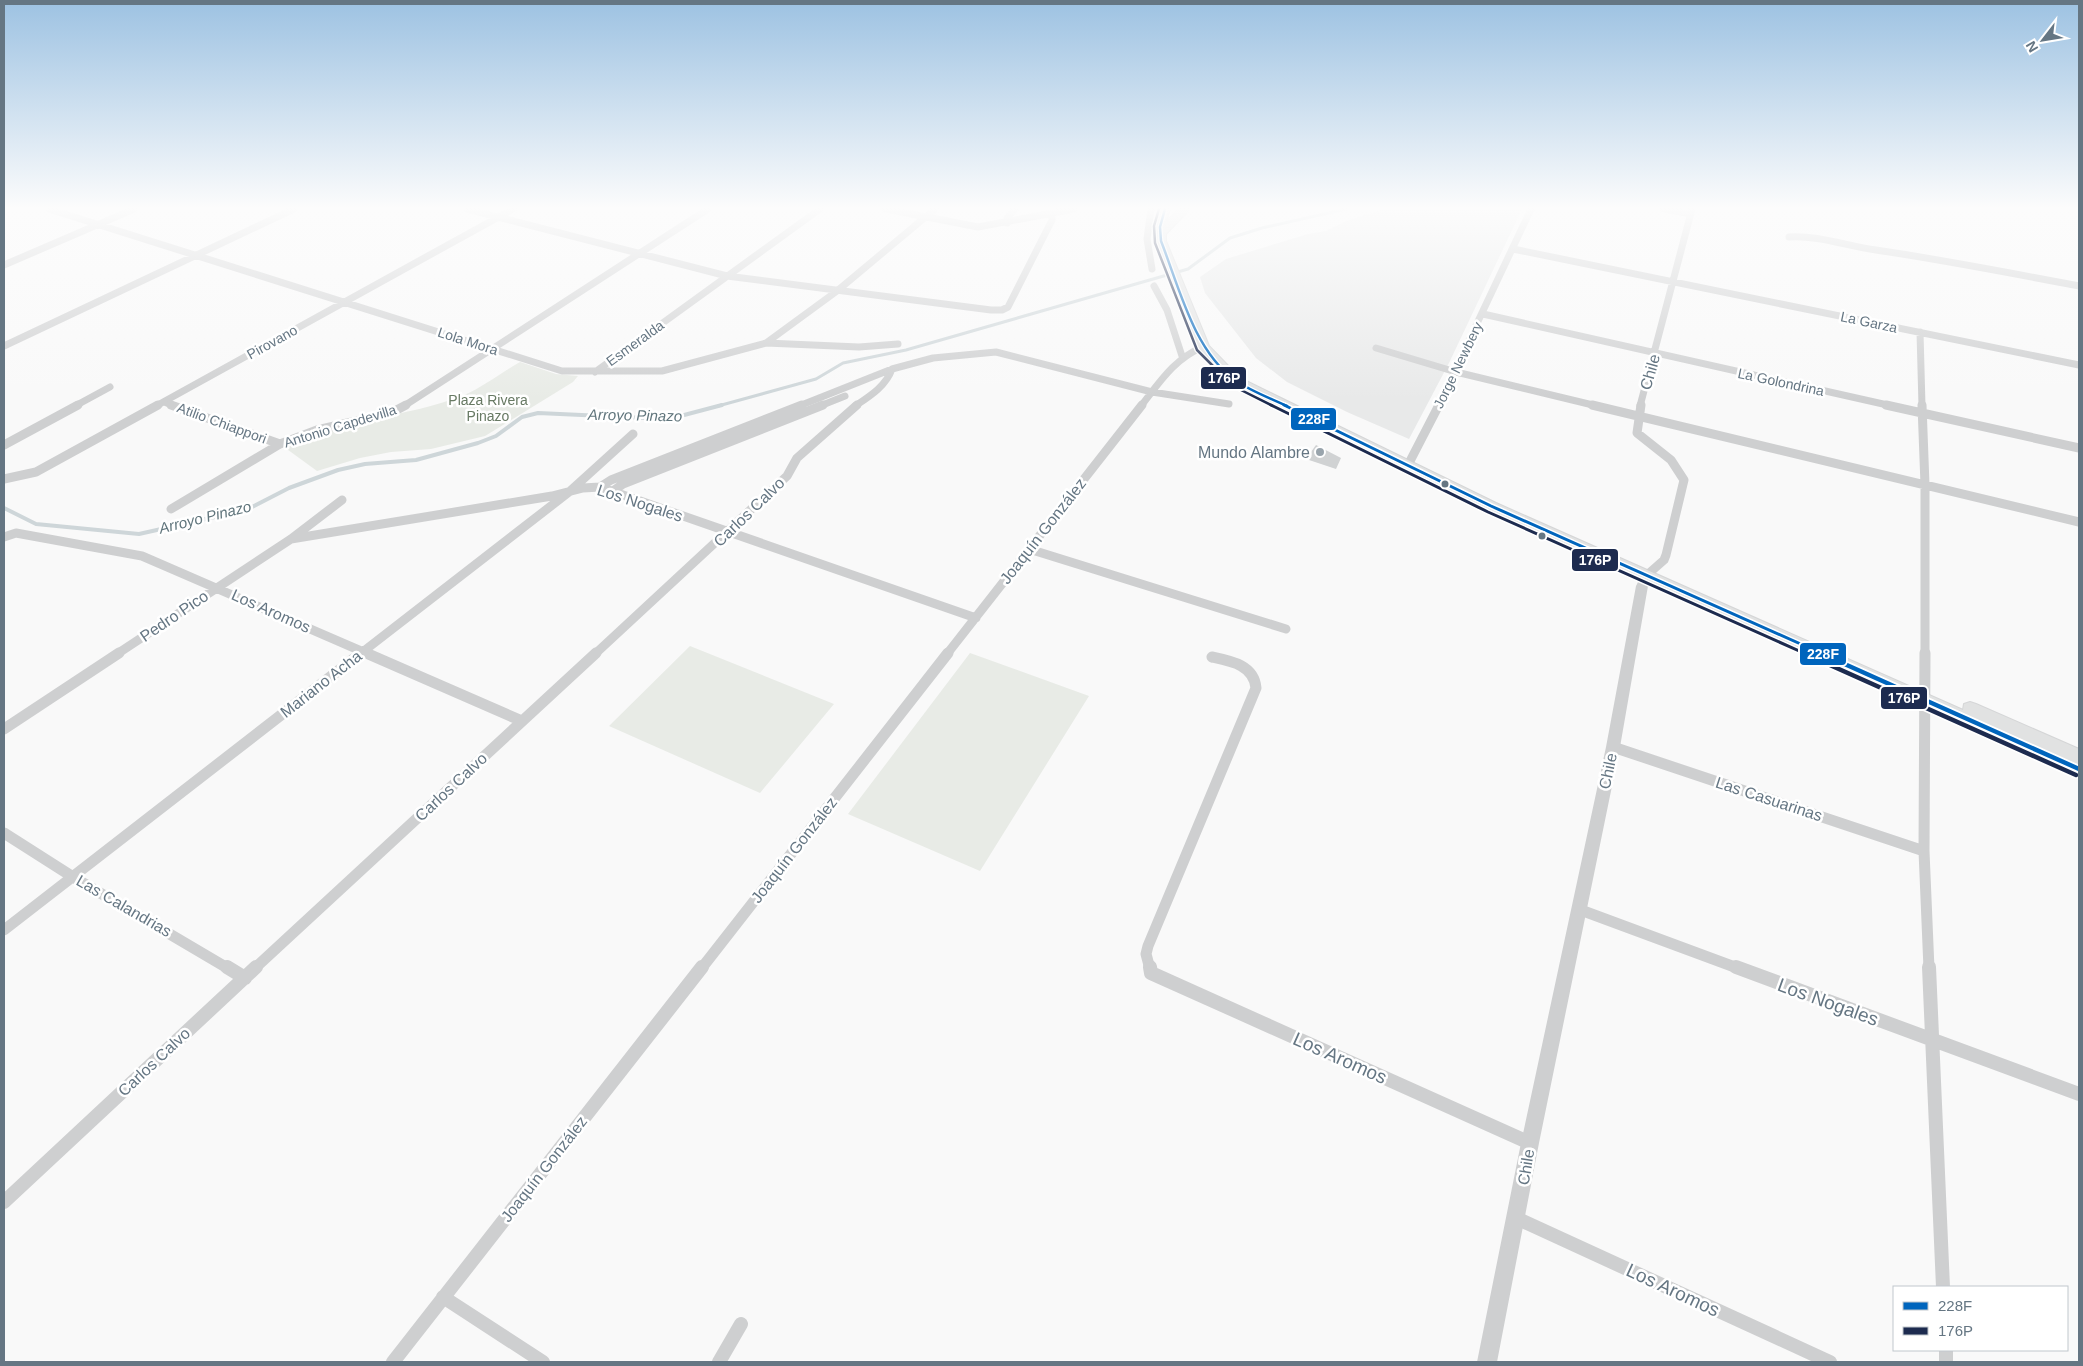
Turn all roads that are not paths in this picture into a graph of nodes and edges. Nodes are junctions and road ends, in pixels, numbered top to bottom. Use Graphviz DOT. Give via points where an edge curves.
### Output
graph roads {
  1 [pos="159,273"];
  2 [pos="250,273"];
  3 [pos="399,273"];
  4 [pos="609,273"];
  5 [pos="714,273"];
  6 [pos="732,273"];
  7 [pos="858,273"];
  8 [pos="1027,273"];
  9 [pos="1172,273"];
  10 [pos="1502,273"];
  11 [pos="1629,273"];
  12 [pos="1676,273"];
  13 [pos="2010,273"];
  14 [pos="727,276"];
  15 [pos="1175,280"];
  16 [pos="1674,282"];
  17 [pos="1154,286"];
  18 [pos="2079,286"];
  19 [pos="837,290"];
  20 [pos="347,302"];
  21 [pos="1483,314"];
  22 [pos="1920,332"];
  23 [pos="766,343"];
  24 [pos="898,344"];
  25 [pos="4,346"];
  26 [pos="1203,347"];
  27 [pos="1376,348"];
  28 [pos="493,349"];
  29 [pos="1655,354"];
  30 [pos="1182,356"];
  31 [pos="2079,365"];
  32 [pos="595,372"];
  33 [pos="1456,372"];
  34 [pos="891,374"];
  35 [pos="110,387"];
  36 [pos="1152,392"];
  37 [pos="164,402"];
  38 [pos="1229,404"];
  39 [pos="1923,413"];
  40 [pos="1638,414"];
  41 [pos="633,434"];
  42 [pos="280,444"];
  43 [pos="4,445"];
  44 [pos="2079,448"];
  45 [pos="1408,465"];
  46 [pos="4,479"];
  47 [pos="1925,485"];
  48 [pos="600,487"];
  49 [pos="613,491"];
  50 [pos="569,492"];
  51 [pos="342,500"];
  52 [pos="171,509"];
  53 [pos="2079,522"];
  54 [pos="728,532"];
  55 [pos="7,535"];
  56 [pos="291,539"];
  57 [pos="1029,549"];
  58 [pos="1650,572"];
  59 [pos="217,587"];
  60 [pos="976,618"];
  61 [pos="1286,628"];
  62 [pos="363,651"];
  63 [pos="1212,657"];
  64 [pos="1925,694"];
  65 [pos="522,721"];
  66 [pos="4,729"];
  67 [pos="1613,747"];
  68 [pos="2079,756"];
  69 [pos="2079,769"];
  70 [pos="4,832"];
  71 [pos="1924,851"];
  72 [pos="73,877"];
  73 [pos="1578,909"];
  74 [pos="4,930"];
  75 [pos="246,978"];
  76 [pos="1933,1041"];
  77 [pos="2079,1094"];
  78 [pos="1530,1143"];
  79 [pos="4,1202"];
  80 [pos="1516,1218"];
  81 [pos="1943,1286"];
  82 [pos="444,1297"];
  83 [pos="740,1324"];
  84 [pos="393,1362"];
  85 [pos="543,1362"];
  86 [pos="719,1362"];
  87 [pos="1487,1362"];
  88 [pos="1830,1362"];
  1 -- 25 [label="street"];
  2 -- 20 [label="street, Lola Mora"];
  3 -- 20 [label="street, Pirovano"];
  4 -- 28 [label="street, Antonio Capdevilla"];
  5 -- 14 [label="street"];
  6 -- 14 [label="street, Esmeralda"];
  7 -- 19 [label="street"];
  8 -- 19 [label="street" via="1008,307 1002,310"];
  9 -- 15 [label="main road"];
  10 -- 21 [label="street, Jorge Newbery"];
  11 -- 16 [label="street, La Garza"];
  12 -- 16 [label="street, Chile"];
  13 -- 18 [label="street"];
  14 -- 19 [label="street"];
  14 -- 32 [label="street, Esmeralda"];
  15 -- 26 [label="main road"];
  16 -- 22 [label="street, La Garza"];
  16 -- 29 [label="street, Chile"];
  17 -- 30 [label="street" via="1167,310"];
  19 -- 23 [label="street"];
  20 -- 28 [label="street, Lola Mora"];
  20 -- 37 [label="street, Pirovano"];
  21 -- 29 [label="street, La Golondrina"];
  21 -- 33 [label="street, Jorge Newbery"];
  22 -- 31 [label="street, La Garza"];
  22 -- 39 [label="street"];
  23 -- 24 [label="street, Lola Mora" via="859,347"];
  23 -- 32 [label="street, Lola Mora" via="662,371"];
  26 -- 30 [label="street, Joaquín González"];
  26 -- 45 [label="main road" via="1236,381"];
  27 -- 33 [label="street"];
  28 -- 32 [label="street, Lola Mora" via="562,371"];
  28 -- 42 [label="street, Antonio Capdevilla" via="390,413 317,430"];
  29 -- 39 [label="street, La Golondrina"];
  29 -- 40 [label="street, Chile"];
  30 -- 36 [label="street, Joaquín González"];
  33 -- 40 [label="street"];
  33 -- 45 [label="street, Jorge Newbery"];
  34 -- 36 [label="street" via="933,358 996,352"];
  34 -- 48 [label="street" via="610,480"];
  34 -- 49 [label="street" via="623,484"];
  34 -- 54 [label="street, Carlos Calvo" via="797,458 787,476"];
  35 -- 43 [label="street"];
  36 -- 38 [label="street"];
  36 -- 57 [label="street, Joaquín González"];
  37 -- 42 [label="street, Atilio Chiappori"];
  37 -- 46 [label="street, Pirovano" via="30,474"];
  39 -- 44 [label="street, La Golondrina"];
  39 -- 47 [label="street"];
  40 -- 47 [label="street"];
  40 -- 58 [label="street, Chile" via="1638,432 1676,466 1684,480 1664,560"];
  41 -- 50 [label="street, Mariano Acha"];
  42 -- 52 [label="street, Antonio Capdevilla"];
  45 -- 58 [label="main road" via="1445,476"];
  47 -- 53 [label="street"];
  47 -- 64 [label="street"];
  48 -- 49 [label="street, Los Nogales"];
  48 -- 50 [label="street, Los Nogales"];
  49 -- 54 [label="street, Los Nogales"];
  50 -- 56 [label="street, Los Nogales"];
  50 -- 62 [label="street, Mariano Acha"];
  51 -- 56 [label="street, Pedro Pico"];
  54 -- 60 [label="street, Los Nogales"];
  54 -- 65 [label="street, Carlos Calvo"];
  55 -- 59 [label="street, Los Aromos" via="16,533 123,551"];
  56 -- 59 [label="street, Pedro Pico"];
  57 -- 60 [label="street, Joaquín González"];
  57 -- 61 [label="street"];
  58 -- 64 [label="main road"];
  58 -- 67 [label="street, Chile" via="1642,586"];
  59 -- 62 [label="street, Los Aromos"];
  59 -- 66 [label="street, Pedro Pico"];
  60 -- 82 [label="street, Joaquín González"];
  62 -- 65 [label="street, Los Aromos"];
  62 -- 72 [label="street, Mariano Acha"];
  63 -- 78 [label="street, Los Aromos" via="1244,667 1253,674 1256,688 1148,946 1146,954 1150,973"];
  64 -- 68 [label="main road"];
  64 -- 69 [label="main road"];
  64 -- 71 [label="street"];
  65 -- 75 [label="street, Carlos Calvo"];
  67 -- 71 [label="street, Las Casuarinas"];
  67 -- 73 [label="street, Chile"];
  70 -- 72 [label="street, Las Calandrias"];
  71 -- 76 [label="street"];
  72 -- 74 [label="street, Mariano Acha"];
  72 -- 75 [label="street, Las Calandrias"];
  73 -- 76 [label="street, Los Nogales"];
  73 -- 78 [label="street, Chile"];
  75 -- 79 [label="street, Carlos Calvo"];
  76 -- 77 [label="street, Los Nogales"];
  76 -- 81 [label="street"];
  78 -- 80 [label="street, Chile"];
  80 -- 87 [label="street, Chile"];
  80 -- 88 [label="street, Los Aromos"];
  82 -- 84 [label="street, Joaquín González"];
  82 -- 85 [label="street"];
  83 -- 86 [label="street"];
}
